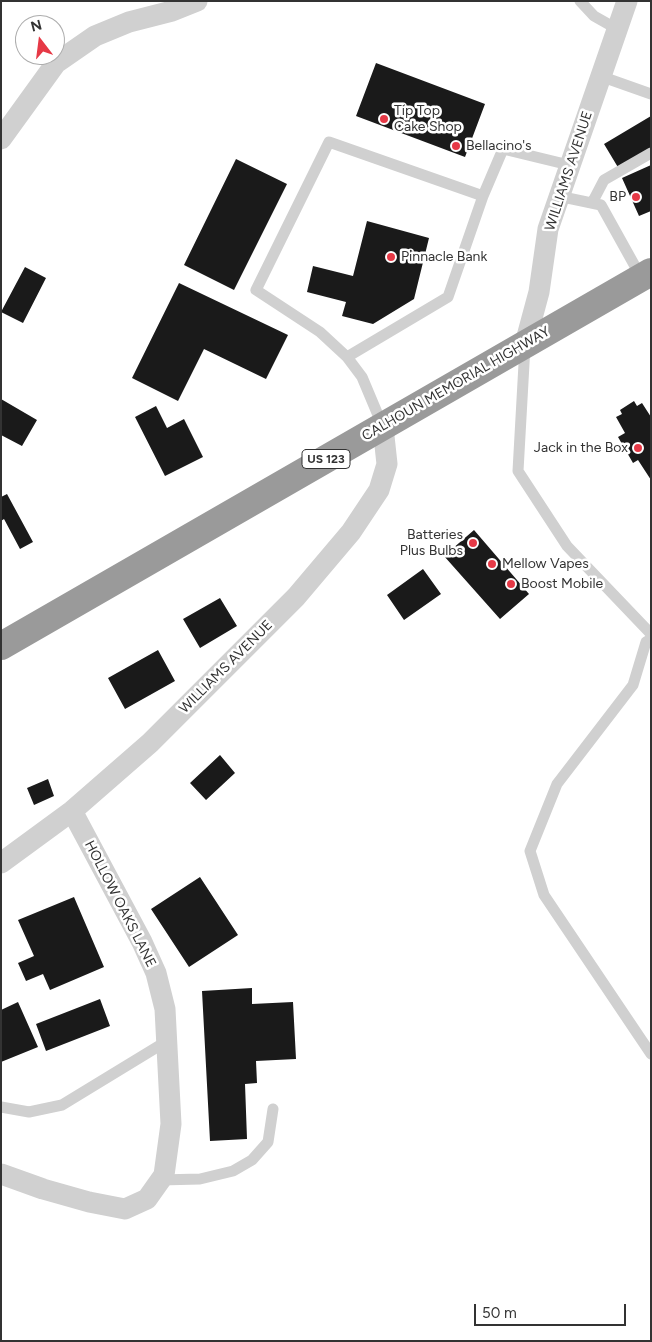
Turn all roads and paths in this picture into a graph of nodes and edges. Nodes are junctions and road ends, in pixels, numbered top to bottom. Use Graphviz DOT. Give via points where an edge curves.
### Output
graph roads {
  1 [pos="197,1"];
  2 [pos="580,1"];
  3 [pos="626,1"];
  4 [pos="617,29"];
  5 [pos="600,76"];
  6 [pos="651,94"];
  7 [pos="1,139"];
  8 [pos="651,154"];
  9 [pos="569,165"];
  10 [pos="483,196"];
  11 [pos="558,196"];
  12 [pos="592,203"];
  13 [pos="646,275"];
  14 [pos="525,344"];
  15 [pos="347,357"];
  16 [pos="383,427"];
  17 [pos="651,634"];
  18 [pos="651,639"];
  19 [pos="1,646"];
  20 [pos="72,811"];
  21 [pos="1,863"];
  22 [pos="167,1041"];
  23 [pos="651,1054"];
  24 [pos="1,1107"];
  25 [pos="274,1109"];
  26 [pos="1,1174"];
  27 [pos="160,1180"];
  1 -- 7 [label="street" via="95,36 56,63"];
  2 -- 4 [label="lane" via="594,16"];
  3 -- 4 [label="street, WILLIAMS AVENUE"];
  4 -- 5 [label="street, WILLIAMS AVENUE"];
  5 -- 6 [label="lane"];
  5 -- 9 [label="street, WILLIAMS AVENUE"];
  8 -- 12 [label="lane" via="604,180"];
  9 -- 10 [label="lane" via="503,149"];
  9 -- 11 [label="street, WILLIAMS AVENUE"];
  10 -- 15 [label="lane" via="448,297"];
  10 -- 15 [label="lane" via="329,142 256,290 320,332"];
  11 -- 12 [label="lane"];
  11 -- 14 [label="street, WILLIAMS AVENUE" via="548,228 539,292"];
  12 -- 13 [label="lane" via="601,205"];
  13 -- 14 [label="highway, CALHOUN MEMORIAL HIGHWAY / US 123"];
  14 -- 16 [label="highway, CALHOUN MEMORIAL HIGHWAY / US 123"];
  14 -- 17 [label="lane" via="518,470 567,546"];
  15 -- 16 [label="lane" via="362,377"];
  16 -- 19 [label="highway, CALHOUN MEMORIAL HIGHWAY / US 123"];
  16 -- 20 [label="street, WILLIAMS AVENUE" via="387,464 382,482 351,532 296,597 150,743"];
  18 -- 23 [label="lane" via="646,642 633,684 557,784 530,851 544,895"];
  20 -- 21 [label="street, WILLIAMS AVENUE"];
  20 -- 22 [label="street, HOLLOW OAKS LANE" via="156,973 165,1009"];
  22 -- 24 [label="lane" via="62,1105 29,1112"];
  22 -- 27 [label="street, HOLLOW OAKS LANE" via="171,1124 164,1174"];
  25 -- 27 [label="lane" via="268,1142 252,1160 233,1172 200,1179"];
  26 -- 27 [label="street, HOLLOW OAKS LANE" via="89,1202 125,1209 146,1199"];
}
